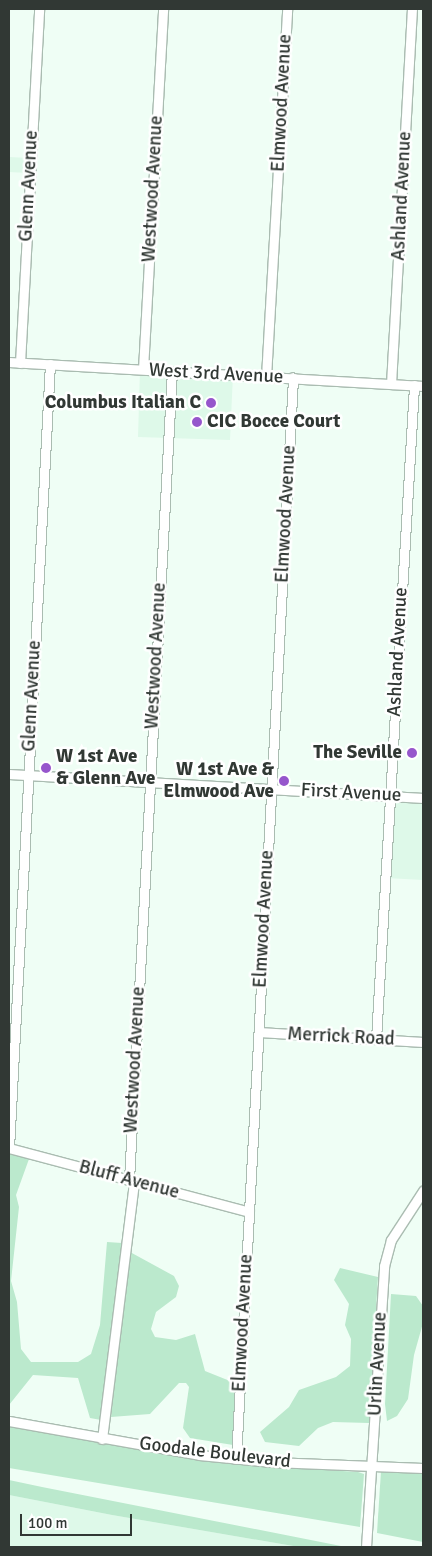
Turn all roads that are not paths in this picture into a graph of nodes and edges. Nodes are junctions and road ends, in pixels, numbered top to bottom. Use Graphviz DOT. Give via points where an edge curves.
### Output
graph roads {
  1 [pos="39,9"];
  2 [pos="163,9"];
  3 [pos="287,9"];
  4 [pos="412,9"];
  5 [pos="9,362"];
  6 [pos="20,362"];
  7 [pos="50,364"];
  8 [pos="143,369"];
  9 [pos="172,371"];
  10 [pos="266,377"];
  11 [pos="293,378"];
  12 [pos="391,384"];
  13 [pos="418,385"];
  14 [pos="9,774"];
  15 [pos="28,775"];
  16 [pos="150,782"];
  17 [pos="271,789"];
  18 [pos="390,796"];
  19 [pos="423,798"];
  20 [pos="258,1032"];
  21 [pos="376,1039"];
  22 [pos="423,1042"];
  23 [pos="9,1148"];
  24 [pos="132,1181"];
  25 [pos="423,1191"];
  26 [pos="249,1212"];
  27 [pos="9,1421"];
  28 [pos="102,1438"];
  29 [pos="236,1459"];
  30 [pos="372,1466"];
  31 [pos="423,1468"];
  32 [pos="366,1547"];
  1 -- 6 [label="street, Glenn Avenue"];
  2 -- 8 [label="street, Westwood Avenue"];
  3 -- 10 [label="street, Elmwood Avenue"];
  4 -- 12 [label="street, Ashland Avenue"];
  5 -- 6 [label="street, West 3rd Avenue"];
  6 -- 7 [label="street, West 3rd Avenue"];
  7 -- 8 [label="street, West 3rd Avenue"];
  7 -- 15 [label="street, Glenn Avenue"];
  8 -- 9 [label="street, West 3rd Avenue"];
  9 -- 10 [label="street, West 3rd Avenue"];
  9 -- 16 [label="street, Westwood Avenue"];
  10 -- 11 [label="street, West 3rd Avenue"];
  11 -- 12 [label="street, West 3rd Avenue"];
  11 -- 17 [label="street, Elmwood Avenue"];
  12 -- 13 [label="street, West 3rd Avenue"];
  13 -- 18 [label="street, Ashland Avenue"];
  14 -- 15 [label="street, First Avenue"];
  15 -- 16 [label="street, First Avenue"];
  15 -- 23 [label="street, Glenn Avenue"];
  16 -- 17 [label="street, First Avenue"];
  16 -- 24 [label="street, Westwood Avenue"];
  17 -- 18 [label="street, First Avenue"];
  17 -- 20 [label="street, Elmwood Avenue"];
  18 -- 19 [label="street, First Avenue"];
  18 -- 21 [label="street, Ashland Avenue"];
  20 -- 21 [label="street, Merrick Road"];
  20 -- 26 [label="street, Elmwood Avenue"];
  21 -- 22 [label="street, Merrick Road"];
  23 -- 24 [label="street, Bluff Avenue"];
  24 -- 26 [label="street, Bluff Avenue"];
  24 -- 28 [label="street, Westwood Avenue"];
  25 -- 30 [label="street, Urlin Avenue" via="391,1240 384,1266"];
  26 -- 29 [label="street, Elmwood Avenue"];
  27 -- 28 [label="street, Goodale Boulevard"];
  28 -- 29 [label="street, Goodale Boulevard"];
  29 -- 30 [label="street, Goodale Boulevard"];
  30 -- 31 [label="street, Goodale Boulevard"];
  30 -- 32 [label="street, Urlin Avenue"];
}
